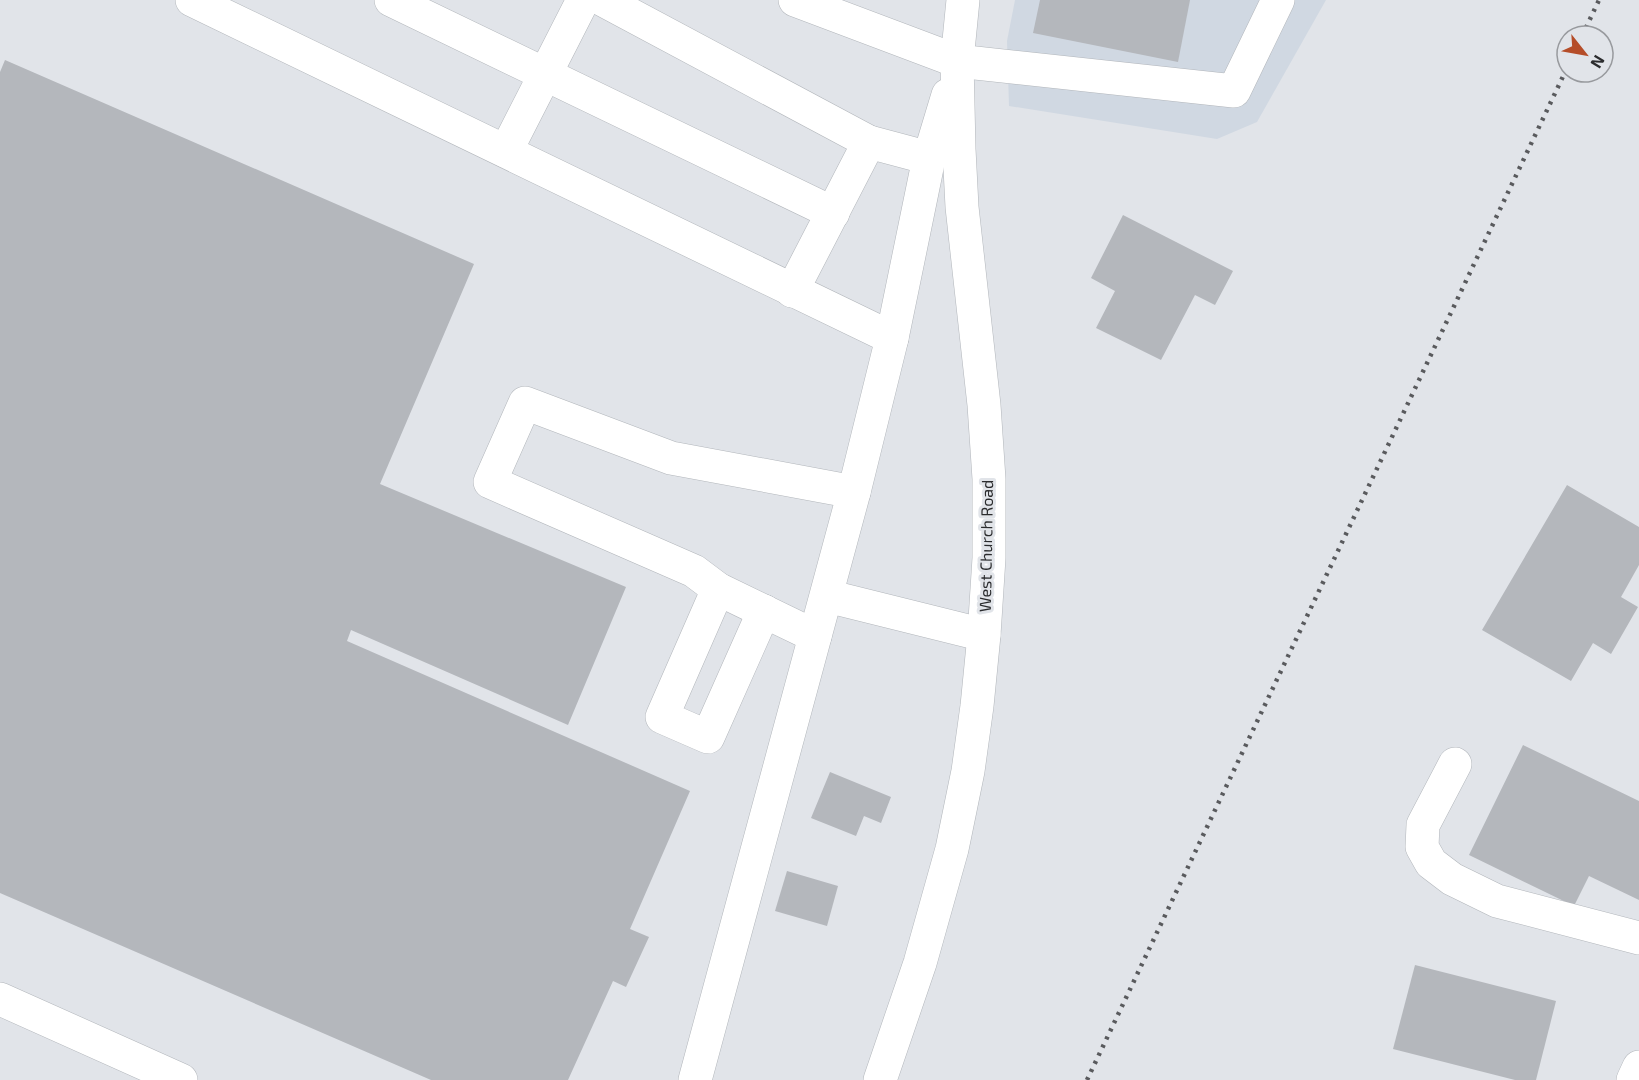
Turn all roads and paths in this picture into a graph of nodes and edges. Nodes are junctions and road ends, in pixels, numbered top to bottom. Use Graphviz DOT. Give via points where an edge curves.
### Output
graph roads {
  1 [pos="192,0"];
  2 [pos="391,0"];
  3 [pos="583,0"];
  4 [pos="603,0"];
  5 [pos="963,0"];
  6 [pos="1278,0"];
  7 [pos="808,2"];
  8 [pos="957,62"];
  9 [pos="544,75"];
  10 [pos="869,142"];
  11 [pos="506,151"];
  12 [pos="929,158"];
  13 [pos="833,213"];
  14 [pos="792,291"];
  15 [pos="892,338"];
  16 [pos="854,492"];
  17 [pos="718,589"];
  18 [pos="827,596"];
  19 [pos="764,611"];
  20 [pos="984,634"];
  21 [pos="815,636"];
  22 [pos="1455,764"];
  23 [pos="1639,938"];
  24 [pos="0,999"];
  25 [pos="1639,1067"];
  26 [pos="181,1080"];
  27 [pos="695,1080"];
  28 [pos="880,1080"];
  29 [pos="1632,1080"];
  1 -- 11 [label="street"];
  2 -- 9 [label="street"];
  3 -- 9 [label="street"];
  4 -- 10 [label="street"];
  5 -- 8 [label="street, West Church Road"];
  6 -- 8 [label="street" via="1234,91"];
  7 -- 8 [label="street"];
  8 -- 12 [label="street"];
  8 -- 20 [label="street, West Church Road" via="962,207 984,405 988,479 989,558"];
  9 -- 11 [label="street"];
  9 -- 13 [label="street"];
  10 -- 12 [label="street"];
  10 -- 13 [label="street"];
  11 -- 14 [label="street"];
  12 -- 15 [label="street"];
  13 -- 14 [label="street"];
  14 -- 15 [label="street"];
  15 -- 16 [label="street"];
  16 -- 17 [label="street" via="671,458 525,403 490,482 694,571"];
  16 -- 18 [label="street"];
  17 -- 19 [label="street"];
  17 -- 19 [label="street" via="662,717 708,737"];
  18 -- 20 [label="street"];
  18 -- 21 [label="street"];
  19 -- 21 [label="street"];
  20 -- 28 [label="street, West Church Road" via="968,771 952,849 920,963"];
  21 -- 27 [label="street"];
  22 -- 23 [label="street" via="1422,825 1422,847 1431,863 1452,879 1497,901"];
  24 -- 26 [label="street"];
  25 -- 29 [label="street"];
}
